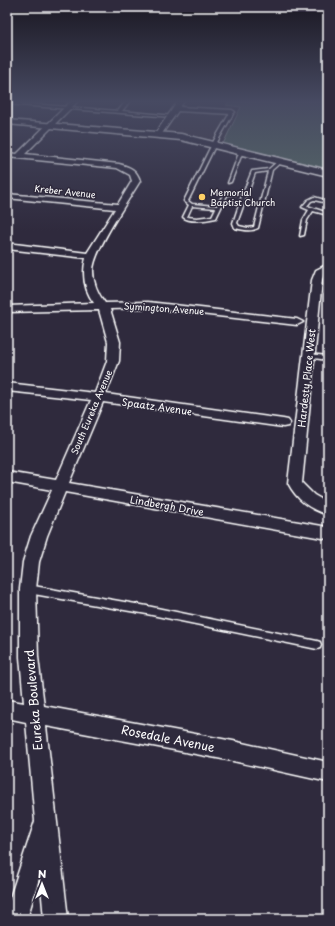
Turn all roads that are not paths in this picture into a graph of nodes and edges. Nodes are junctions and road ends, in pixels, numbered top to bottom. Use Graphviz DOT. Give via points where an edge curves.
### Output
graph roads {
  1 [pos="31,144"];
  2 [pos="214,144"];
  3 [pos="241,151"];
  4 [pos="7,155"];
  5 [pos="19,156"];
  6 [pos="280,161"];
  7 [pos="270,170"];
  8 [pos="328,173"];
  9 [pos="229,182"];
  10 [pos="246,192"];
  11 [pos="7,196"];
  12 [pos="328,202"];
  13 [pos="191,205"];
  14 [pos="120,207"];
  15 [pos="219,207"];
  16 [pos="312,209"];
  17 [pos="328,214"];
  18 [pos="302,235"];
  19 [pos="7,246"];
  20 [pos="91,256"];
  21 [pos="328,267"];
  22 [pos="101,305"];
  23 [pos="7,309"];
  24 [pos="297,322"];
  25 [pos="308,356"];
  26 [pos="328,358"];
  27 [pos="7,388"];
  28 [pos="98,397"];
  29 [pos="283,423"];
  30 [pos="7,477"];
  31 [pos="59,486"];
  32 [pos="328,509"];
  33 [pos="328,533"];
  34 [pos="28,589"];
  35 [pos="317,645"];
  36 [pos="7,709"];
  37 [pos="34,714"];
  38 [pos="328,772"];
  39 [pos="45,821"];
  40 [pos="15,919"];
  41 [pos="56,919"];
  1 -- 5 [label="street"];
  2 -- 3 [label="street"];
  2 -- 13 [label="lane" via="186,201"];
  3 -- 6 [label="street"];
  3 -- 9 [label="lane"];
  4 -- 5 [label="street"];
  5 -- 14 [label="street, South Eureka Avenue" via="111,164 125,168 134,174 136,182"];
  6 -- 7 [label="lane"];
  6 -- 8 [label="street"];
  7 -- 10 [label="lane" via="253,172"];
  7 -- 10 [label="lane" via="256,228 237,227 235,223"];
  10 -- 15 [label="lane" via="225,192"];
  11 -- 14 [label="street, Kreber Avenue"];
  12 -- 16 [label="lane" via="314,198 309,200 304,207"];
  13 -- 15 [label="lane"];
  13 -- 15 [label="lane" via="186,218 214,217"];
  14 -- 20 [label="street, South Eureka Avenue"];
  16 -- 17 [label="lane"];
  16 -- 18 [label="lane" via="305,220"];
  19 -- 20 [label="street"];
  20 -- 22 [label="street, South Eureka Avenue" via="88,271 90,284"];
  21 -- 25 [label="street, Hardesty Place West" via="320,272 317,280"];
  22 -- 23 [label="street, Symington Avenue"];
  22 -- 24 [label="street, Symington Avenue" via="162,306"];
  22 -- 28 [label="street, South Eureka Avenue" via="106,312 115,346 113,361"];
  25 -- 26 [label="lane"];
  25 -- 32 [label="street, Hardesty Place West" via="295,483 300,493 314,504"];
  27 -- 28 [label="street, Spaatz Avenue"];
  28 -- 29 [label="street, Spaatz Avenue"];
  28 -- 31 [label="street, South Eureka Avenue"];
  30 -- 31 [label="street, Lindbergh Drive"];
  31 -- 33 [label="street, Lindbergh Drive"];
  31 -- 34 [label="street, Eureka Boulevard" via="39,536"];
  34 -- 35 [label="lane" via="148,610"];
  34 -- 37 [label="street, Eureka Boulevard" via="29,657"];
  36 -- 37 [label="street, Rosedale Avenue"];
  37 -- 38 [label="street, Rosedale Avenue" via="132,731"];
  37 -- 39 [label="street, Eureka Boulevard"];
  39 -- 40 [label="street"];
  39 -- 41 [label="street, Eureka Boulevard"];
}
